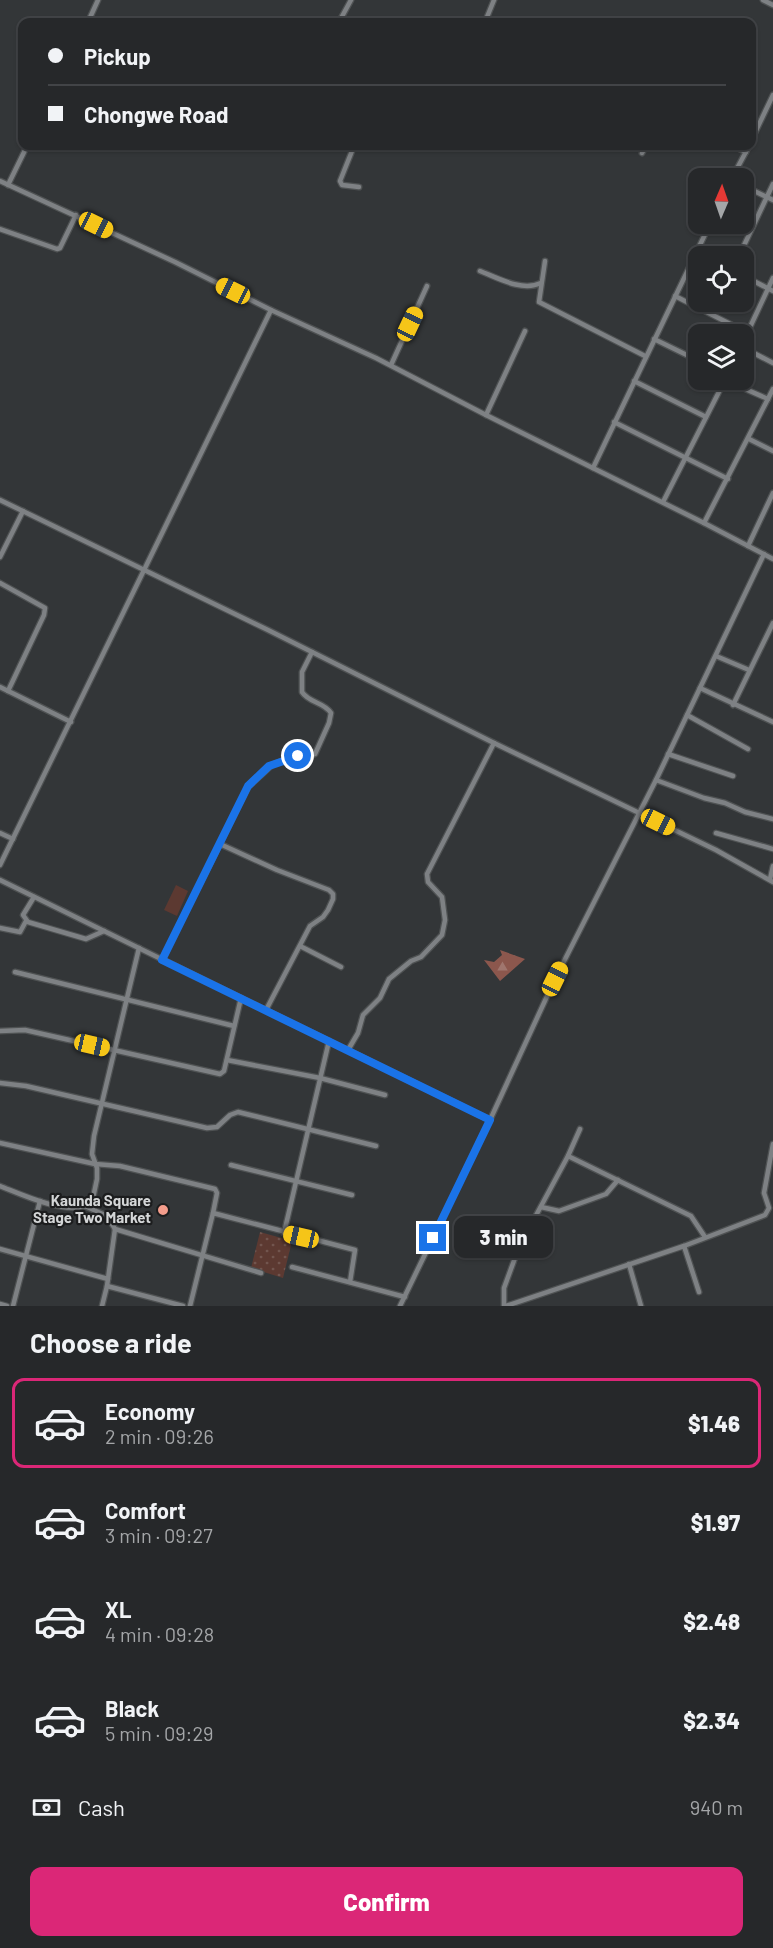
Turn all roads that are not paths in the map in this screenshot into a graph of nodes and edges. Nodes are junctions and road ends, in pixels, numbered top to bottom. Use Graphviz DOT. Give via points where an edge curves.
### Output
graph roads {
  1 [pos="98,0"];
  2 [pos="351,0"];
  3 [pos="494,0"];
  4 [pos="763,0"];
  5 [pos="773,5"];
  6 [pos="89,18"];
  7 [pos="341,18"];
  8 [pos="487,18"];
  9 [pos="773,97"];
  10 [pos="756,131"];
  11 [pos="25,150"];
  12 [pos="352,150"];
  13 [pos="644,150"];
  14 [pos="742,150"];
  15 [pos="746,152"];
  16 [pos="642,153"];
  17 [pos="737,168"];
  18 [pos="0,181"];
  19 [pos="773,184"];
  20 [pos="8,185"];
  21 [pos="359,187"];
  22 [pos="754,191"];
  23 [pos="767,197"];
  24 [pos="773,200"];
  25 [pos="76,215"];
  26 [pos="0,229"];
  27 [pos="744,246"];
  28 [pos="545,261"];
  29 [pos="688,269"];
  30 [pos="480,271"];
  31 [pos="773,278"];
  32 [pos="754,281"];
  33 [pos="541,283"];
  34 [pos="427,286"];
  35 [pos="771,290"];
  36 [pos="675,296"];
  37 [pos="271,310"];
  38 [pos="729,324"];
  39 [pos="752,324"];
  40 [pos="525,331"];
  41 [pos="654,339"];
  42 [pos="754,353"];
  43 [pos="645,356"];
  44 [pos="688,356"];
  45 [pos="773,363"];
  46 [pos="391,365"];
  47 [pos="634,381"];
  48 [pos="773,389"];
  49 [pos="720,390"];
  50 [pos="748,390"];
  51 [pos="768,399"];
  52 [pos="486,415"];
  53 [pos="706,417"];
  54 [pos="614,422"];
  55 [pos="749,439"];
  56 [pos="773,451"];
  57 [pos="686,458"];
  58 [pos="592,468"];
  59 [pos="728,479"];
  60 [pos="773,493"];
  61 [pos="0,500"];
  62 [pos="663,502"];
  63 [pos="23,512"];
  64 [pos="704,523"];
  65 [pos="748,546"];
  66 [pos="764,554"];
  67 [pos="0,557"];
  68 [pos="773,559"];
  69 [pos="144,572"];
  70 [pos="0,583"];
  71 [pos="773,623"];
  72 [pos="312,652"];
  73 [pos="716,656"];
  74 [pos="749,670"];
  75 [pos="0,687"];
  76 [pos="700,688"];
  77 [pos="8,691"];
  78 [pos="733,705"];
  79 [pos="687,715"];
  80 [pos="773,721"];
  81 [pos="71,722"];
  82 [pos="494,743"];
  83 [pos="748,749"];
  84 [pos="668,754"];
  85 [pos="733,776"];
  86 [pos="656,780"];
  87 [pos="638,812"];
  88 [pos="773,819"];
  89 [pos="0,833"];
  90 [pos="716,833"];
  91 [pos="13,839"];
  92 [pos="220,844"];
  93 [pos="773,849"];
  94 [pos="0,865"];
  95 [pos="773,866"];
  96 [pos="0,880"];
  97 [pos="772,880"];
  98 [pos="34,897"];
  99 [pos="26,921"];
  100 [pos="0,928"];
  101 [pos="104,931"];
  102 [pos="300,946"];
  103 [pos="139,948"];
  104 [pos="162,960"];
  105 [pos="341,966"];
  106 [pos="15,972"];
  107 [pos="241,998"];
  108 [pos="128,999"];
  109 [pos="266,1010"];
  110 [pos="234,1026"];
  111 [pos="0,1031"];
  112 [pos="329,1041"];
  113 [pos="115,1050"];
  114 [pos="348,1050"];
  115 [pos="227,1060"];
  116 [pos="320,1078"];
  117 [pos="0,1083"];
  118 [pos="385,1095"];
  119 [pos="102,1102"];
  120 [pos="490,1120"];
  121 [pos="308,1129"];
  122 [pos="580,1129"];
  123 [pos="0,1143"];
  124 [pos="773,1144"];
  125 [pos="376,1146"];
  126 [pos="568,1156"];
  127 [pos="95,1164"];
  128 [pos="231,1166"];
  129 [pos="294,1180"];
  130 [pos="618,1180"];
  131 [pos="0,1186"];
  132 [pos="352,1196"];
  133 [pos="40,1201"];
  134 [pos="85,1206"];
  135 [pos="540,1207"];
  136 [pos="213,1213"];
  137 [pos="115,1229"];
  138 [pos="284,1233"];
  139 [pos="705,1237"];
  140 [pos="684,1246"];
  141 [pos="0,1249"];
  142 [pos="26,1256"];
  143 [pos="202,1256"];
  144 [pos="629,1264"];
  145 [pos="292,1267"];
  146 [pos="261,1274"];
  147 [pos="108,1279"];
  148 [pos="350,1282"];
  149 [pos="107,1286"];
  150 [pos="699,1292"];
  151 [pos="405,1298"];
  152 [pos="0,1304"];
  153 [pos="7,1306"];
  154 [pos="13,1306"];
  155 [pos="102,1306"];
  156 [pos="183,1306"];
  157 [pos="190,1306"];
  158 [pos="400,1306"];
  159 [pos="505,1306"];
  160 [pos="641,1306"];
  1 -- 6 [label="street"];
  2 -- 7 [label="street"];
  3 -- 8 [label="street"];
  4 -- 5 [label="street"];
  9 -- 10 [label="street"];
  11 -- 20 [label="street"];
  12 -- 21 [label="street" via="340,181 342,185"];
  13 -- 16 [label="street"];
  14 -- 15 [label="street"];
  15 -- 17 [label="street"];
  18 -- 20 [label="street"];
  19 -- 23 [label="street"];
  20 -- 25 [label="street"];
  22 -- 23 [label="street"];
  23 -- 24 [label="street"];
  23 -- 27 [label="street"];
  25 -- 26 [label="street" via="57,249"];
  25 -- 37 [label="street"];
  28 -- 33 [label="street"];
  29 -- 36 [label="street"];
  30 -- 33 [label="street" via="521,285"];
  31 -- 35 [label="street"];
  32 -- 35 [label="street"];
  33 -- 43 [label="street" via="538,298 542,305"];
  34 -- 46 [label="street"];
  35 -- 39 [label="street"];
  36 -- 38 [label="street"];
  36 -- 41 [label="street"];
  37 -- 46 [label="street"];
  37 -- 69 [label="street"];
  40 -- 52 [label="street"];
  41 -- 43 [label="street"];
  41 -- 44 [label="street"];
  42 -- 45 [label="street"];
  43 -- 47 [label="street"];
  46 -- 52 [label="street"];
  47 -- 53 [label="street"];
  47 -- 54 [label="street"];
  48 -- 51 [label="street"];
  49 -- 53 [label="street"];
  50 -- 51 [label="street"];
  51 -- 55 [label="street"];
  52 -- 58 [label="street"];
  53 -- 57 [label="street"];
  54 -- 57 [label="street"];
  54 -- 58 [label="street"];
  55 -- 56 [label="street"];
  55 -- 59 [label="street"];
  57 -- 59 [label="street"];
  57 -- 62 [label="street"];
  58 -- 62 [label="street"];
  59 -- 64 [label="street"];
  60 -- 65 [label="street"];
  61 -- 63 [label="street"];
  62 -- 64 [label="street"];
  63 -- 67 [label="street"];
  63 -- 69 [label="street"];
  64 -- 65 [label="street"];
  65 -- 66 [label="street"];
  66 -- 68 [label="street"];
  66 -- 73 [label="street"];
  69 -- 72 [label="street"];
  69 -- 81 [label="street"];
  70 -- 77 [label="street" via="45,608"];
  71 -- 74 [label="street"];
  72 -- 82 [label="street"];
  72 -- 92 [label="street" via="302,672 302,692 331,712 316,752 272,765 252,782"];
  73 -- 74 [label="street"];
  73 -- 76 [label="street"];
  74 -- 78 [label="street"];
  75 -- 77 [label="street"];
  76 -- 78 [label="street"];
  76 -- 79 [label="street"];
  77 -- 81 [label="street"];
  78 -- 80 [label="street"];
  79 -- 83 [label="street"];
  79 -- 84 [label="street"];
  81 -- 91 [label="street"];
  82 -- 87 [label="street"];
  82 -- 114 [label="street" via="427,874 428,882 442,897 442,935 421,957 389,979 380,998 363,1015"];
  84 -- 85 [label="street"];
  84 -- 86 [label="street"];
  86 -- 87 [label="street"];
  86 -- 88 [label="street"];
  87 -- 97 [label="street"];
  87 -- 120 [label="street"];
  89 -- 91 [label="street"];
  90 -- 93 [label="street"];
  91 -- 94 [label="street"];
  92 -- 102 [label="street" via="332,892 328,910 311,924"];
  92 -- 104 [label="street"];
  95 -- 97 [label="street"];
  96 -- 98 [label="street"];
  98 -- 99 [label="street" via="23,915"];
  98 -- 101 [label="street"];
  99 -- 100 [label="street" via="20,932"];
  99 -- 101 [label="street" via="86,939"];
  101 -- 103 [label="street"];
  102 -- 105 [label="street"];
  102 -- 109 [label="street"];
  103 -- 104 [label="street"];
  103 -- 108 [label="street"];
  104 -- 107 [label="street"];
  106 -- 108 [label="street"];
  107 -- 109 [label="street"];
  107 -- 110 [label="street"];
  108 -- 110 [label="street"];
  108 -- 113 [label="street"];
  109 -- 112 [label="street"];
  110 -- 115 [label="street"];
  111 -- 113 [label="street" via="25,1030"];
  112 -- 114 [label="street"];
  112 -- 116 [label="street"];
  113 -- 115 [label="street" via="218,1074 224,1072"];
  113 -- 119 [label="street"];
  114 -- 120 [label="street"];
  115 -- 116 [label="street"];
  116 -- 118 [label="street"];
  116 -- 121 [label="street"];
  117 -- 119 [label="street"];
  119 -- 121 [label="street" via="207,1128 217,1127 238,1112"];
  119 -- 127 [label="street" via="93,1136"];
  120 -- 151 [label="street"];
  121 -- 125 [label="street"];
  121 -- 129 [label="street"];
  122 -- 126 [label="street"];
  123 -- 127 [label="street"];
  124 -- 139 [label="street" via="764,1187 768,1213"];
  126 -- 130 [label="street"];
  126 -- 135 [label="street"];
  127 -- 134 [label="street" via="94,1192"];
  127 -- 136 [label="street" via="120,1166 216,1190"];
  128 -- 129 [label="street"];
  129 -- 132 [label="street"];
  129 -- 138 [label="street"];
  130 -- 135 [label="street" via="606,1194 559,1211"];
  130 -- 139 [label="street" via="691,1216"];
  131 -- 133 [label="street"];
  133 -- 134 [label="street"];
  133 -- 142 [label="street"];
  134 -- 137 [label="street" via="107,1216"];
  135 -- 159 [label="street" via="504,1288"];
  136 -- 138 [label="street"];
  136 -- 143 [label="street"];
  137 -- 143 [label="street"];
  137 -- 147 [label="street"];
  138 -- 148 [label="street" via="355,1250"];
  139 -- 140 [label="street"];
  140 -- 144 [label="street"];
  140 -- 150 [label="street"];
  141 -- 142 [label="street"];
  142 -- 147 [label="street"];
  142 -- 154 [label="street"];
  143 -- 146 [label="street"];
  143 -- 157 [label="street"];
  144 -- 159 [label="street"];
  144 -- 160 [label="street"];
  145 -- 148 [label="street"];
  147 -- 149 [label="street"];
  148 -- 151 [label="street"];
  149 -- 155 [label="street"];
  149 -- 156 [label="street"];
  151 -- 158 [label="street"];
  152 -- 153 [label="street"];
}
